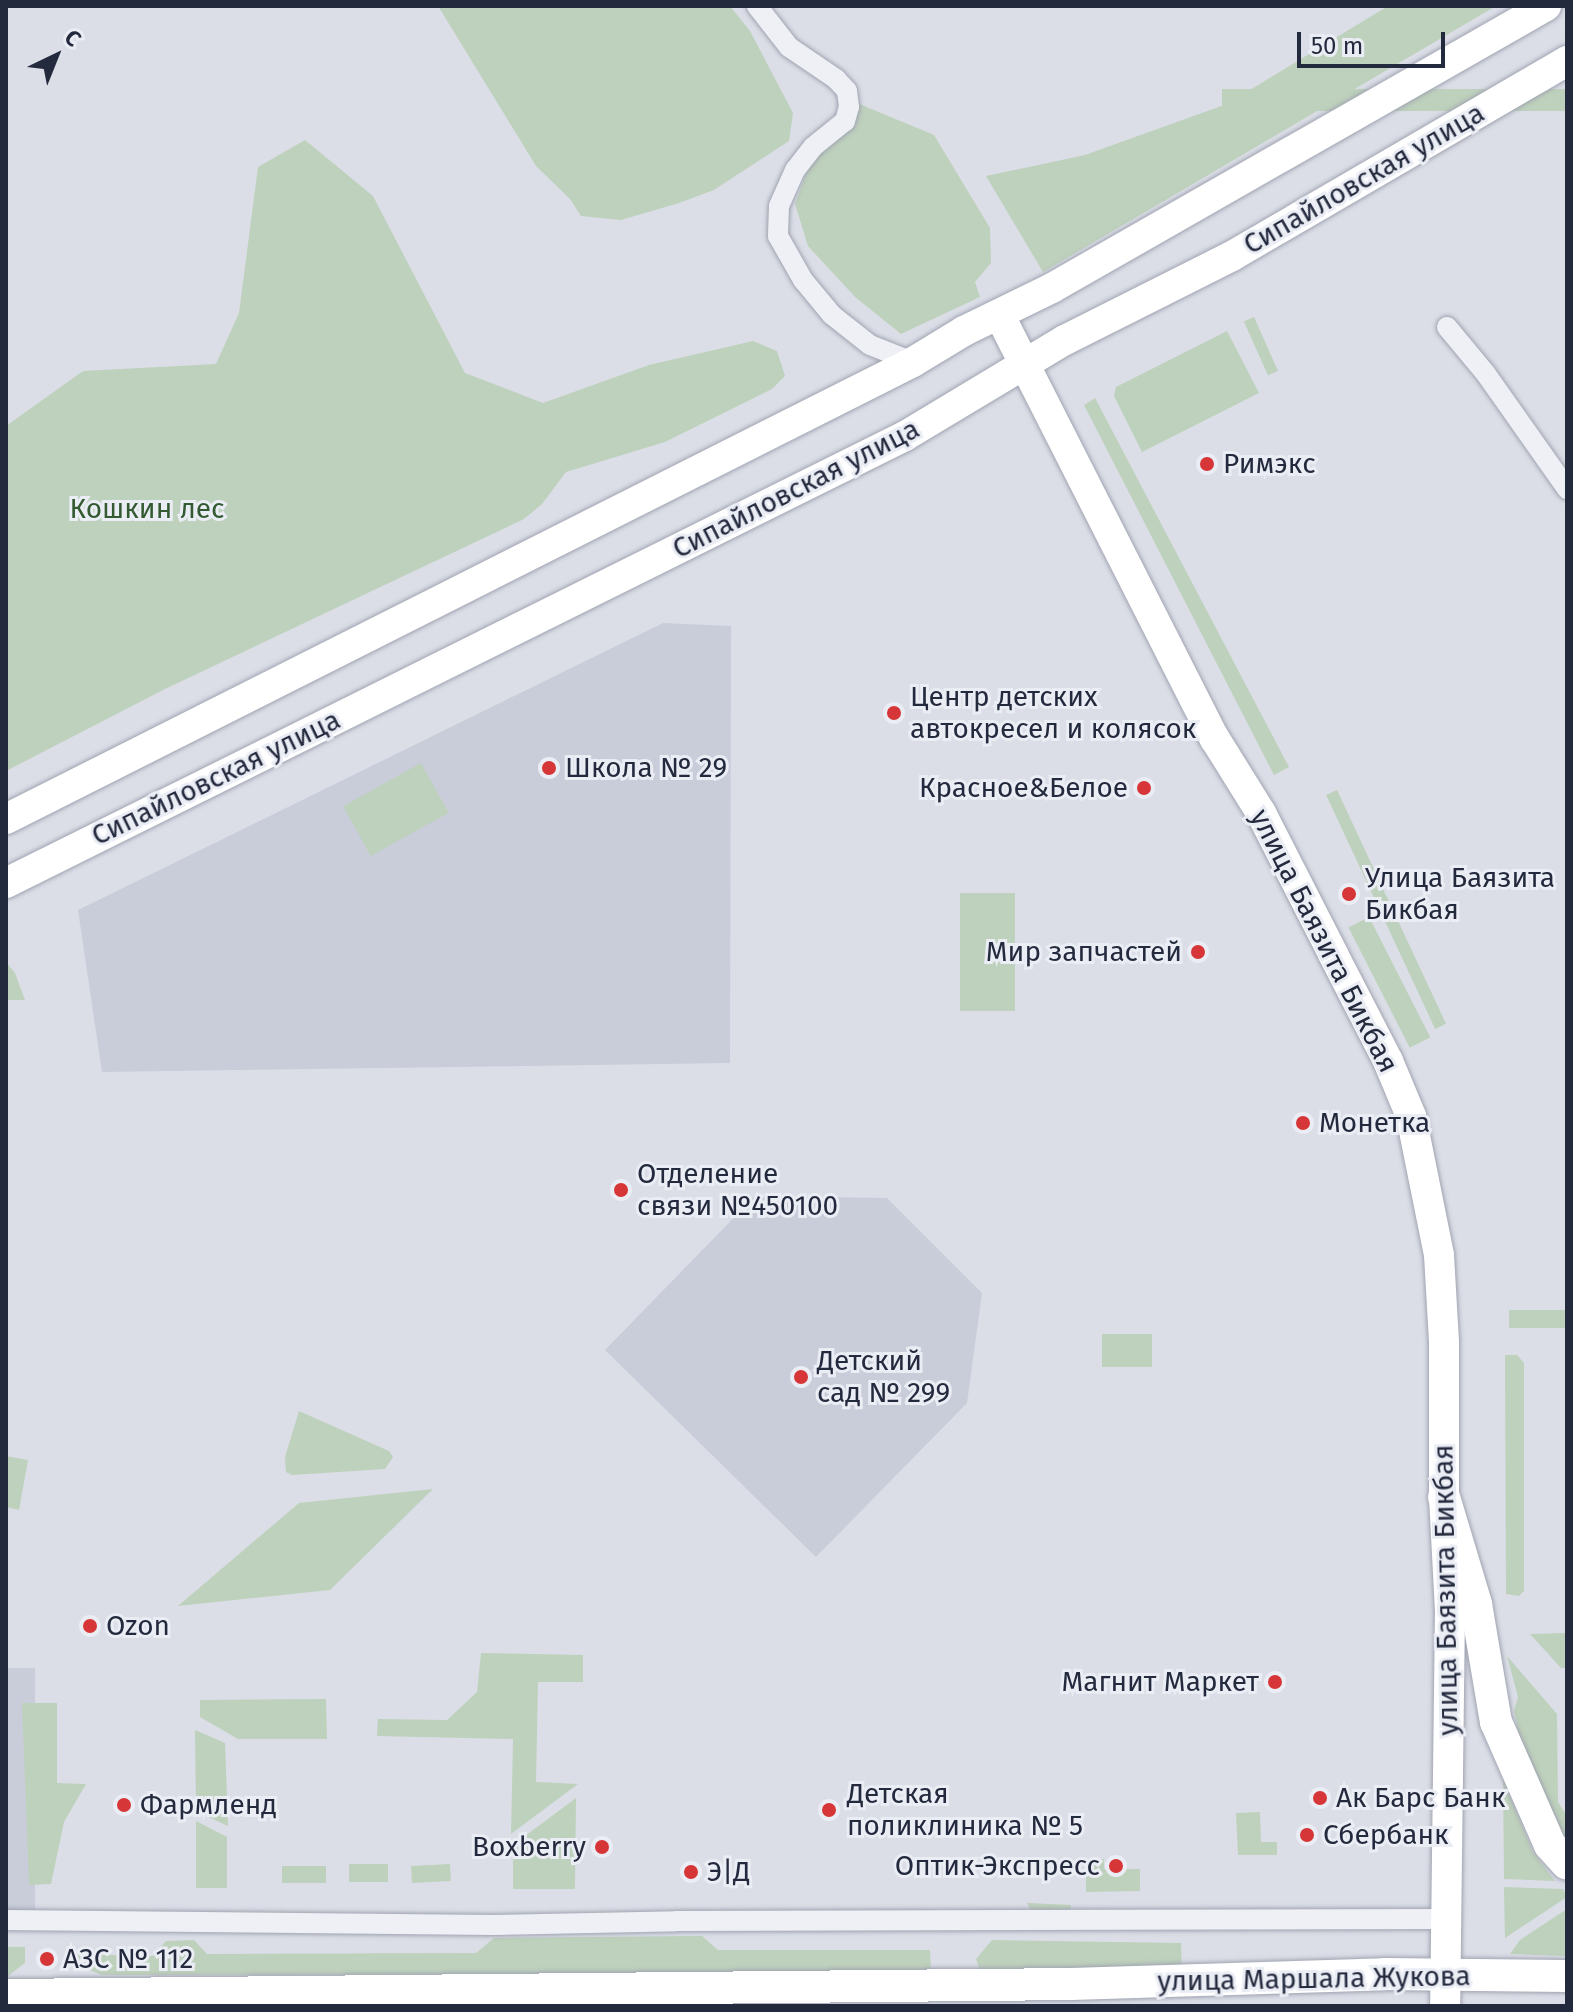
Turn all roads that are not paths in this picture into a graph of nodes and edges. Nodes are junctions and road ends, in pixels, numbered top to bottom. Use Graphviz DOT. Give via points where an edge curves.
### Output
graph roads {
  1 [pos="757,6"];
  2 [pos="1546,6"];
  3 [pos="1567,61"];
  4 [pos="1000,316"];
  5 [pos="1447,327"];
  6 [pos="913,362"];
  7 [pos="1026,364"];
  8 [pos="1567,489"];
  9 [pos="6,819"];
  10 [pos="6,883"];
  11 [pos="1444,1497"];
  12 [pos="1567,1864"];
  13 [pos="1445,1919"];
  14 [pos="6,1920"];
  15 [pos="1567,1976"];
  16 [pos="1446,1991"];
  17 [pos="6,1995"];
  1 -- 6 [label="street" via="789,47 847,91 849,107 845,121 795,170 779,206 778,236 803,280 832,315 870,345"];
  2 -- 4 [label="main road, Сипайловская улица"];
  3 -- 7 [label="main road, Сипайловская улица" via="1232,256"];
  4 -- 6 [label="main road, Сипайловская улица"];
  4 -- 7 [label="main road, улица Баязита Бикбая"];
  5 -- 8 [label="street"];
  6 -- 9 [label="main road, Сипайловская улица"];
  7 -- 10 [label="main road, Сипайловская улица" via="905,436"];
  7 -- 11 [label="main road, улица Баязита Бикбая" via="1215,739 1261,813 1340,967 1411,1116 1439,1255"];
  11 -- 12 [label="main road" via="1476,1604 1496,1722 1550,1845"];
  11 -- 13 [label="main road, улица Баязита Бикбая" via="1450,1610"];
  13 -- 14 [label="street" via="493,1925"];
  13 -- 16 [label="main road, улица Баязита Бикбая"];
  15 -- 16 [label="main road, улица Маршала Жукова"];
  16 -- 17 [label="main road, улица Маршала Жукова" via="1385,1974 1071,1984"];
}
